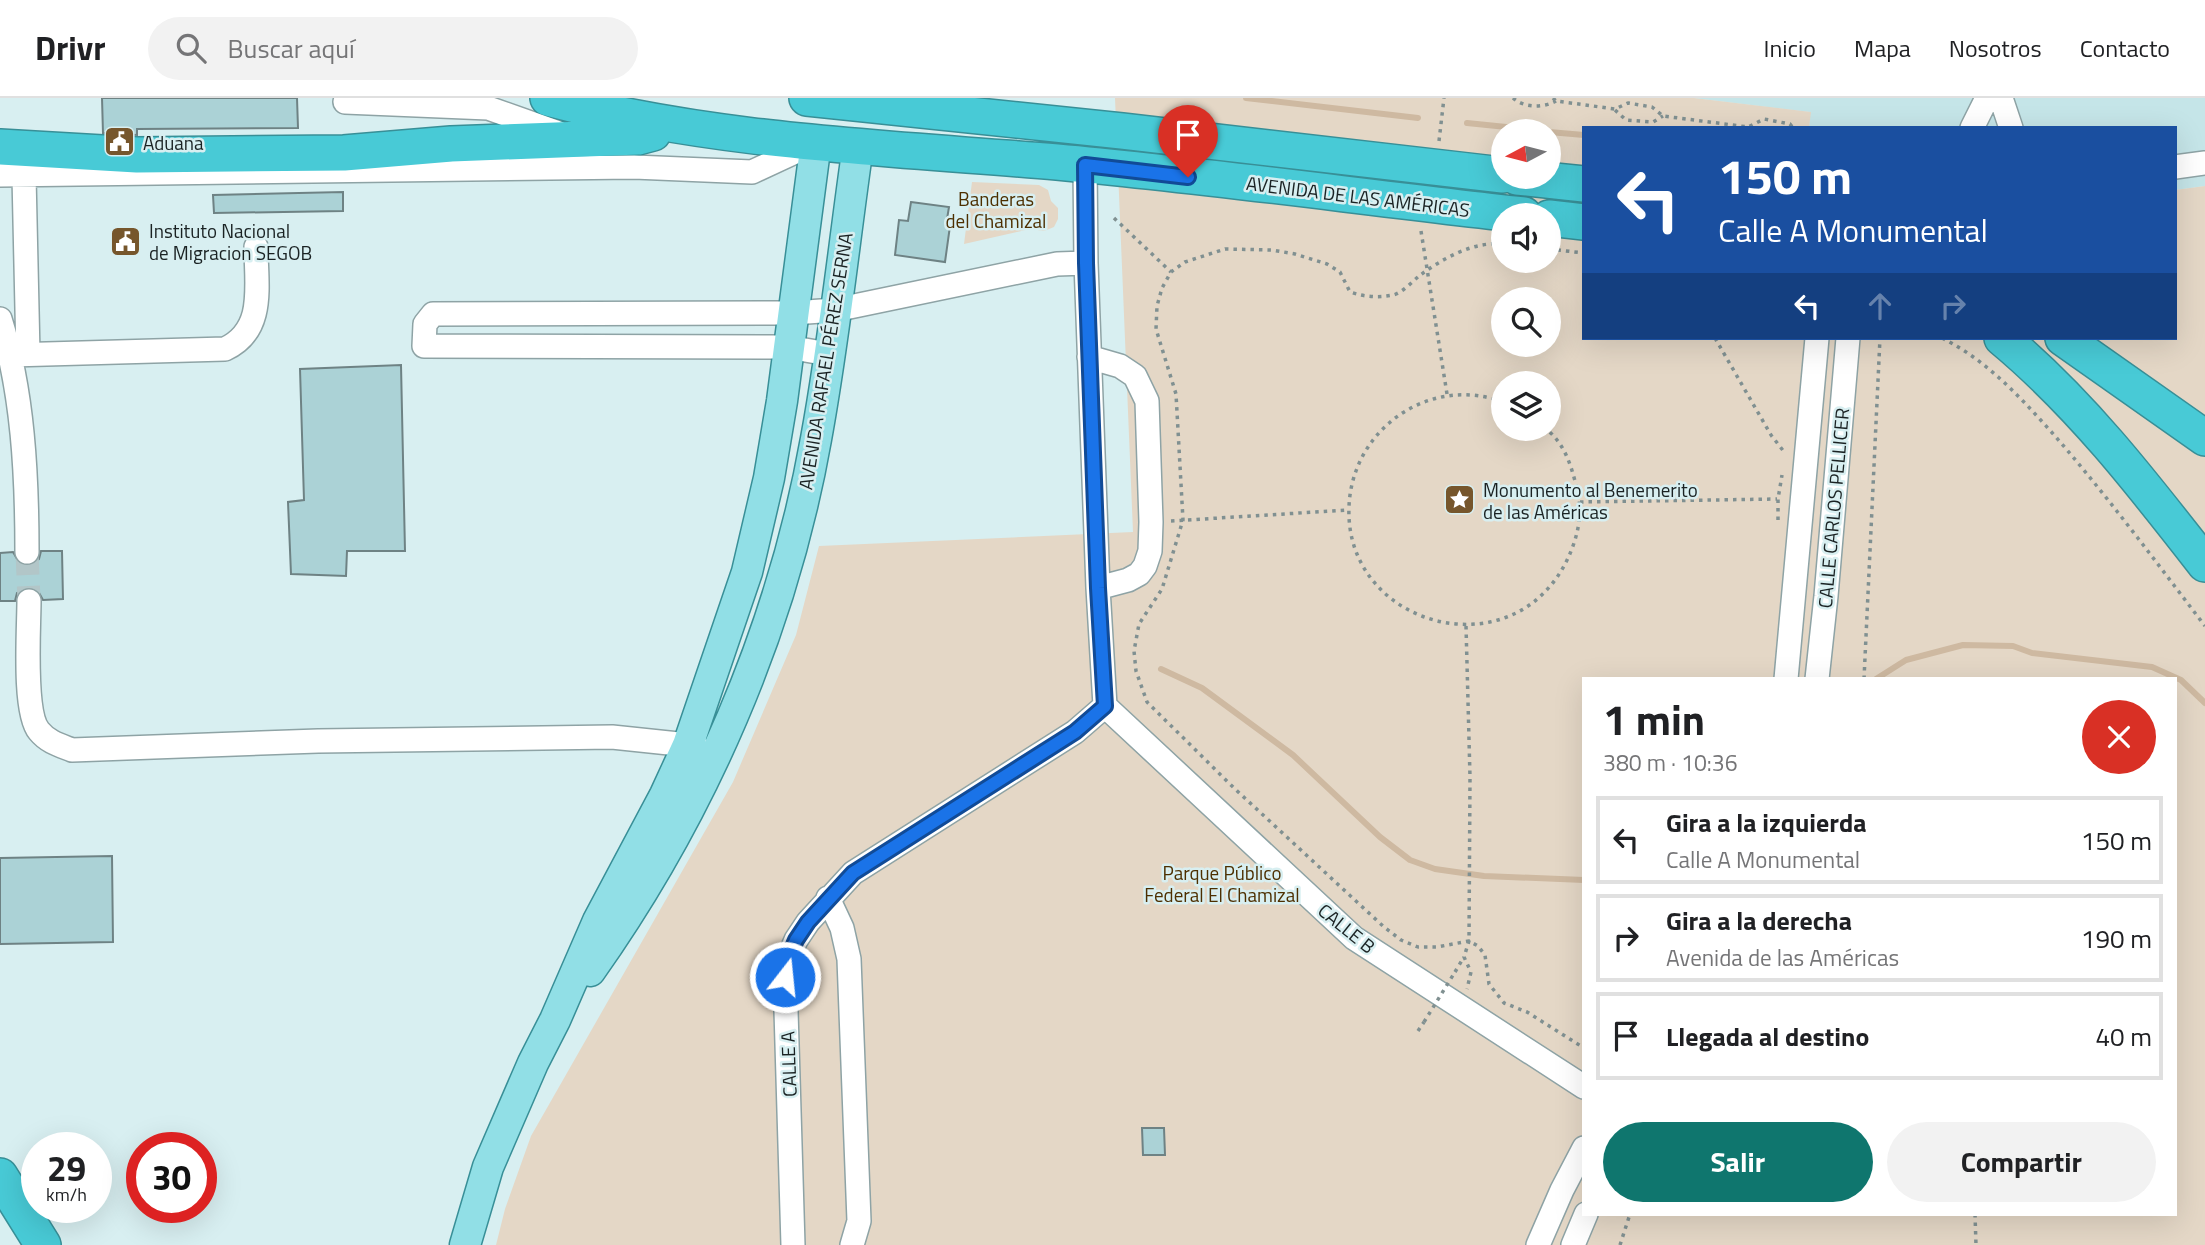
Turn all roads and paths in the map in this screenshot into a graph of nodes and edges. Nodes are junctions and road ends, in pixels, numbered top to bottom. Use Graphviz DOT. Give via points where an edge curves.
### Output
graph roads {
  1 [pos="548,98"];
  2 [pos="807,98"];
  3 [pos="936,98"];
  4 [pos="1444,98"];
  5 [pos="1513,98"];
  6 [pos="1987,98"];
  7 [pos="2001,98"];
  8 [pos="1555,100"];
  9 [pos="345,102"];
  10 [pos="1615,110"];
  11 [pos="1663,116"];
  12 [pos="1727,125"];
  13 [pos="1751,126"];
  14 [pos="1792,126"];
  15 [pos="1973,126"];
  16 [pos="2010,126"];
  17 [pos="683,127"];
  18 [pos="1087,127"];
  19 [pos="572,138"];
  20 [pos="816,142"];
  21 [pos="1439,142"];
  22 [pos="858,146"];
  23 [pos="0,147"];
  24 [pos="1309,154"];
  25 [pos="2205,163"];
  26 [pos="1085,165"];
  27 [pos="2177,167"];
  28 [pos="1491,174"];
  29 [pos="0,175"];
  30 [pos="24,176"];
  31 [pos="1561,182"];
  32 [pos="1582,184"];
  33 [pos="1423,204"];
  34 [pos="1491,211"];
  35 [pos="1114,218"];
  36 [pos="1561,219"];
  37 [pos="1582,222"];
  38 [pos="1491,242"];
  39 [pos="256,247"];
  40 [pos="1561,250"];
  41 [pos="1582,253"];
  42 [pos="1086,263"];
  43 [pos="1427,270"];
  44 [pos="1171,272"];
  45 [pos="835,310"];
  46 [pos="793,313"];
  47 [pos="561,314"];
  48 [pos="0,319"];
  49 [pos="1716,340"];
  50 [pos="1816,340"];
  51 [pos="1848,340"];
  52 [pos="1880,340"];
  53 [pos="1946,340"];
  54 [pos="2004,340"];
  55 [pos="2066,340"];
  56 [pos="562,345"];
  57 [pos="788,347"];
  58 [pos="20,354"];
  59 [pos="828,354"];
  60 [pos="1089,357"];
  61 [pos="1447,394"];
  62 [pos="1491,397"];
  63 [pos="2205,438"];
  64 [pos="1554,441"];
  65 [pos="1786,454"];
  66 [pos="1802,498"];
  67 [pos="1580,502"];
  68 [pos="1348,510"];
  69 [pos="1183,520"];
  70 [pos="1151,522"];
  71 [pos="27,552"];
  72 [pos="2205,564"];
  73 [pos="1098,588"];
  74 [pos="29,601"];
  75 [pos="1466,626"];
  76 [pos="2205,626"];
  77 [pos="1786,677"];
  78 [pos="1817,677"];
  79 [pos="1864,677"];
  80 [pos="1105,706"];
  81 [pos="701,750"];
  82 [pos="828,898"];
  83 [pos="1469,941"];
  84 [pos="1464,957"];
  85 [pos="1458,1005"];
  86 [pos="1418,1031"];
  87 [pos="1582,1047"];
  88 [pos="1582,1086"];
  89 [pos="1582,1152"];
  90 [pos="0,1176"];
  91 [pos="1585,1216"];
  92 [pos="1629,1216"];
  93 [pos="1975,1216"];
  94 [pos="43,1245"];
  95 [pos="465,1245"];
  96 [pos="793,1245"];
  97 [pos="852,1245"];
  98 [pos="1538,1245"];
  99 [pos="1573,1245"];
  100 [pos="1620,1245"];
  101 [pos="1976,1245"];
  1 -- 17 [label="highway"];
  2 -- 18 [label="highway, AVENIDA DE LAS AMÉRICAS"];
  3 -- 18 [label="main road" via="1061,114"];
  4 -- 21 [label="path"];
  5 -- 8 [label="path" via="1519,104 1546,107"];
  6 -- 15 [label="street"];
  7 -- 16 [label="street"];
  8 -- 10 [label="path"];
  9 -- 19 [label="street" via="488,108"];
  10 -- 11 [label="path" via="1628,103 1652,107"];
  10 -- 11 [label="path" via="1626,120 1653,122"];
  11 -- 12 [label="path"];
  13 -- 14 [label="path" via="1764,119"];
  17 -- 19 [label="highway" via="638,137"];
  17 -- 20 [label="highway, AVENIDA DE LAS AMÉRICAS"];
  18 -- 24 [label="highway, AVENIDA DE LAS AMÉRICAS"];
  19 -- 23 [label="highway" via="344,153 137,155"];
  20 -- 22 [label="highway, AVENIDA DE LAS AMÉRICAS"];
  20 -- 30 [label="street" via="752,172 634,167"];
  20 -- 46 [label="main road, AVENIDA RAFAEL PÉREZ SERNA"];
  22 -- 26 [label="highway, AVENIDA DE LAS AMÉRICAS"];
  22 -- 45 [label="main road, AVENIDA RAFAEL PÉREZ SERNA"];
  24 -- 26 [label="highway" via="1242,158 1111,145 1092,151"];
  24 -- 28 [label="highway, AVENIDA DE LAS AMÉRICAS"];
  25 -- 27 [label="street"];
  26 -- 33 [label="highway, AVENIDA DE LAS AMÉRICAS"];
  26 -- 42 [label="street"];
  29 -- 30 [label="street"];
  30 -- 58 [label="street"];
  31 -- 32 [label="highway"];
  33 -- 34 [label="highway, AVENIDA DE LAS AMÉRICAS"];
  33 -- 43 [label="path" via="1420,227"];
  35 -- 44 [label="path"];
  36 -- 37 [label="highway"];
  38 -- 43 [label="path" via="1475,245"];
  39 -- 58 [label="street" via="256,310 250,328 232,346 209,351"];
  40 -- 41 [label="path"];
  42 -- 45 [label="street" via="1057,264"];
  42 -- 60 [label="street"];
  43 -- 44 [label="path" via="1396,295 1367,298 1350,292 1340,272 1327,264 1272,250 1225,248"];
  43 -- 61 [label="path"];
  44 -- 69 [label="path" via="1157,306 1156,329 1176,394"];
  45 -- 46 [label="street"];
  45 -- 59 [label="main road, AVENIDA RAFAEL PÉREZ SERNA"];
  46 -- 47 [label="street"];
  46 -- 57 [label="main road, AVENIDA RAFAEL PÉREZ SERNA"];
  47 -- 56 [label="street"];
  47 -- 56 [label="street" via="433,314 425,324 424,346"];
  48 -- 58 [label="street"];
  49 -- 65 [label="path"];
  50 -- 66 [label="street, CALLE CARLOS PELLICER"];
  51 -- 78 [label="street, CALLE CARLOS PELLICER"];
  52 -- 79 [label="path"];
  53 -- 76 [label="path" via="2012,388 2090,476"];
  54 -- 72 [label="highway" via="2086,417"];
  55 -- 63 [label="highway"];
  56 -- 57 [label="street"];
  57 -- 59 [label="street"];
  57 -- 81 [label="main road, AVENIDA RAFAEL PÉREZ SERNA" via="769,478"];
  58 -- 71 [label="street"];
  59 -- 81 [label="main road, AVENIDA RAFAEL PÉREZ SERNA" via="803,502 769,625 737,708"];
  60 -- 70 [label="street" via="1120,366 1143,388"];
  60 -- 73 [label="street"];
  61 -- 62 [label="path"];
  61 -- 68 [label="path" via="1416,404 1388,422 1366,447 1353,477"];
  64 -- 67 [label="path" via="1571,465"];
  66 -- 67 [label="path"];
  66 -- 77 [label="street, CALLE CARLOS PELLICER"];
  67 -- 75 [label="path" via="1576,540 1561,574 1535,602 1503,620"];
  68 -- 69 [label="path"];
  68 -- 75 [label="path" via="1354,546 1371,579 1397,604 1430,621"];
  69 -- 70 [label="path"];
  69 -- 83 [label="path" via="1162,589 1139,624 1136,671 1147,702 1401,940 1418,947"];
  70 -- 73 [label="street" via="1150,551 1139,574"];
  73 -- 80 [label="street"];
  74 -- 81 [label="street" via="29,706 37,729 52,743 72,750 612,737"];
  75 -- 83 [label="path"];
  80 -- 82 [label="street, CALLE A" via="1075,732 853,873"];
  80 -- 85 [label="street, CALLE B" via="1354,937"];
  81 -- 95 [label="main road, AVENIDA RAFAEL PÉREZ SERNA" via="665,795 598,921 488,1167"];
  82 -- 96 [label="street, CALLE A" via="796,940 785,977"];
  82 -- 97 [label="street" via="849,959 859,1221"];
  83 -- 84 [label="path"];
  83 -- 87 [label="path" via="1485,955 1489,984 1504,1003"];
  84 -- 85 [label="path" via="1470,982"];
  84 -- 86 [label="path, bridge"];
  85 -- 88 [label="street, CALLE B"];
  89 -- 98 [label="street"];
  90 -- 94 [label="highway"];
  91 -- 99 [label="street"];
  92 -- 100 [label="path"];
  93 -- 101 [label="path"];
}
